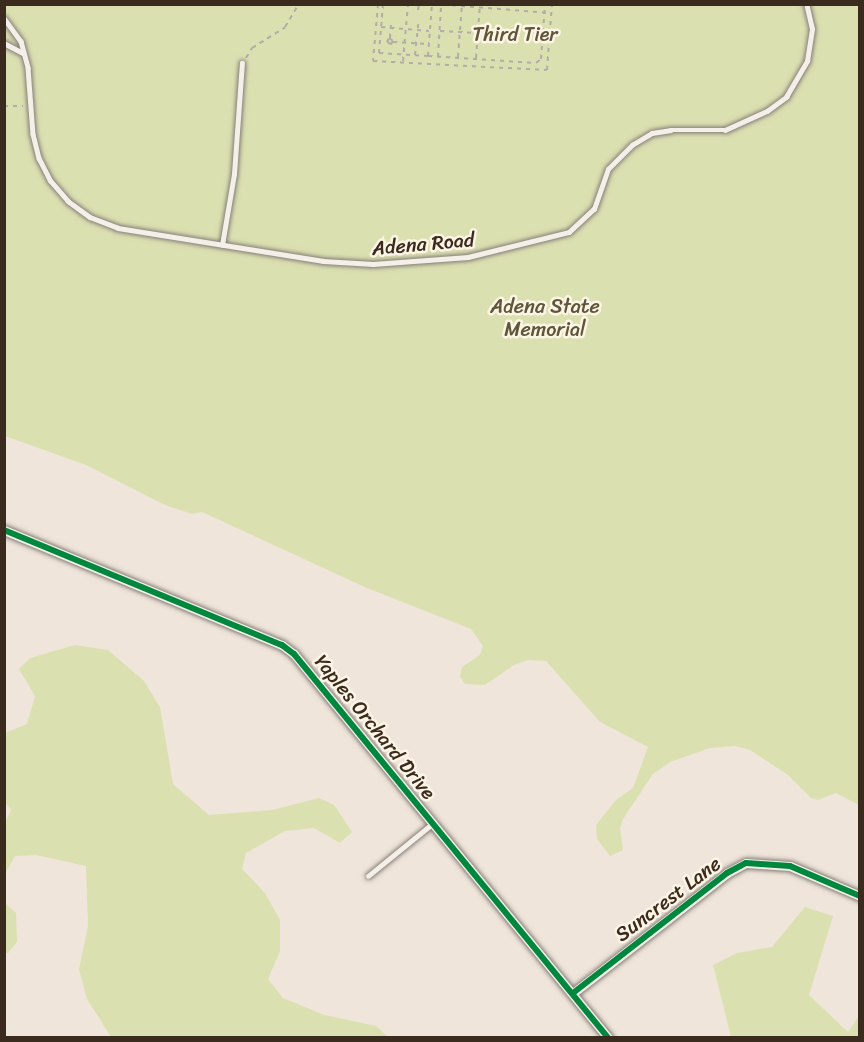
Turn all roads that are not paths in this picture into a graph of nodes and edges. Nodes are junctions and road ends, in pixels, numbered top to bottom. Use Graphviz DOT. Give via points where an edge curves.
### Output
graph roads {
  1 [pos="806,4"];
  2 [pos="4,18"];
  3 [pos="4,43"];
  4 [pos="24,53"];
  5 [pos="242,63"];
  6 [pos="222,245"];
  7 [pos="4,530"];
  8 [pos="432,824"];
  9 [pos="368,876"];
  10 [pos="860,896"];
  11 [pos="573,993"];
  12 [pos="608,1038"];
  1 -- 6 [label="lane, Adena Road" via="812,29 807,62 786,97 767,111 725,130 670,130 652,133 632,145 608,169 590,214 569,232 468,257 372,264 323,261"];
  2 -- 4 [label="lane, Adena Road" via="14,27"];
  3 -- 4 [label="lane"];
  4 -- 6 [label="lane, Adena Road" via="39,158 50,180 68,201 90,217 118,228"];
  5 -- 6 [label="lane" via="234,174"];
  7 -- 8 [label="street, Yaples Orchard Drive" via="282,645 307,667"];
  8 -- 9 [label="lane"];
  8 -- 11 [label="street, Yaples Orchard Drive"];
  10 -- 11 [label="street, Suncrest Lane" via="790,866 747,863 727,873"];
  11 -- 12 [label="street, Yaples Orchard Drive"];
}
